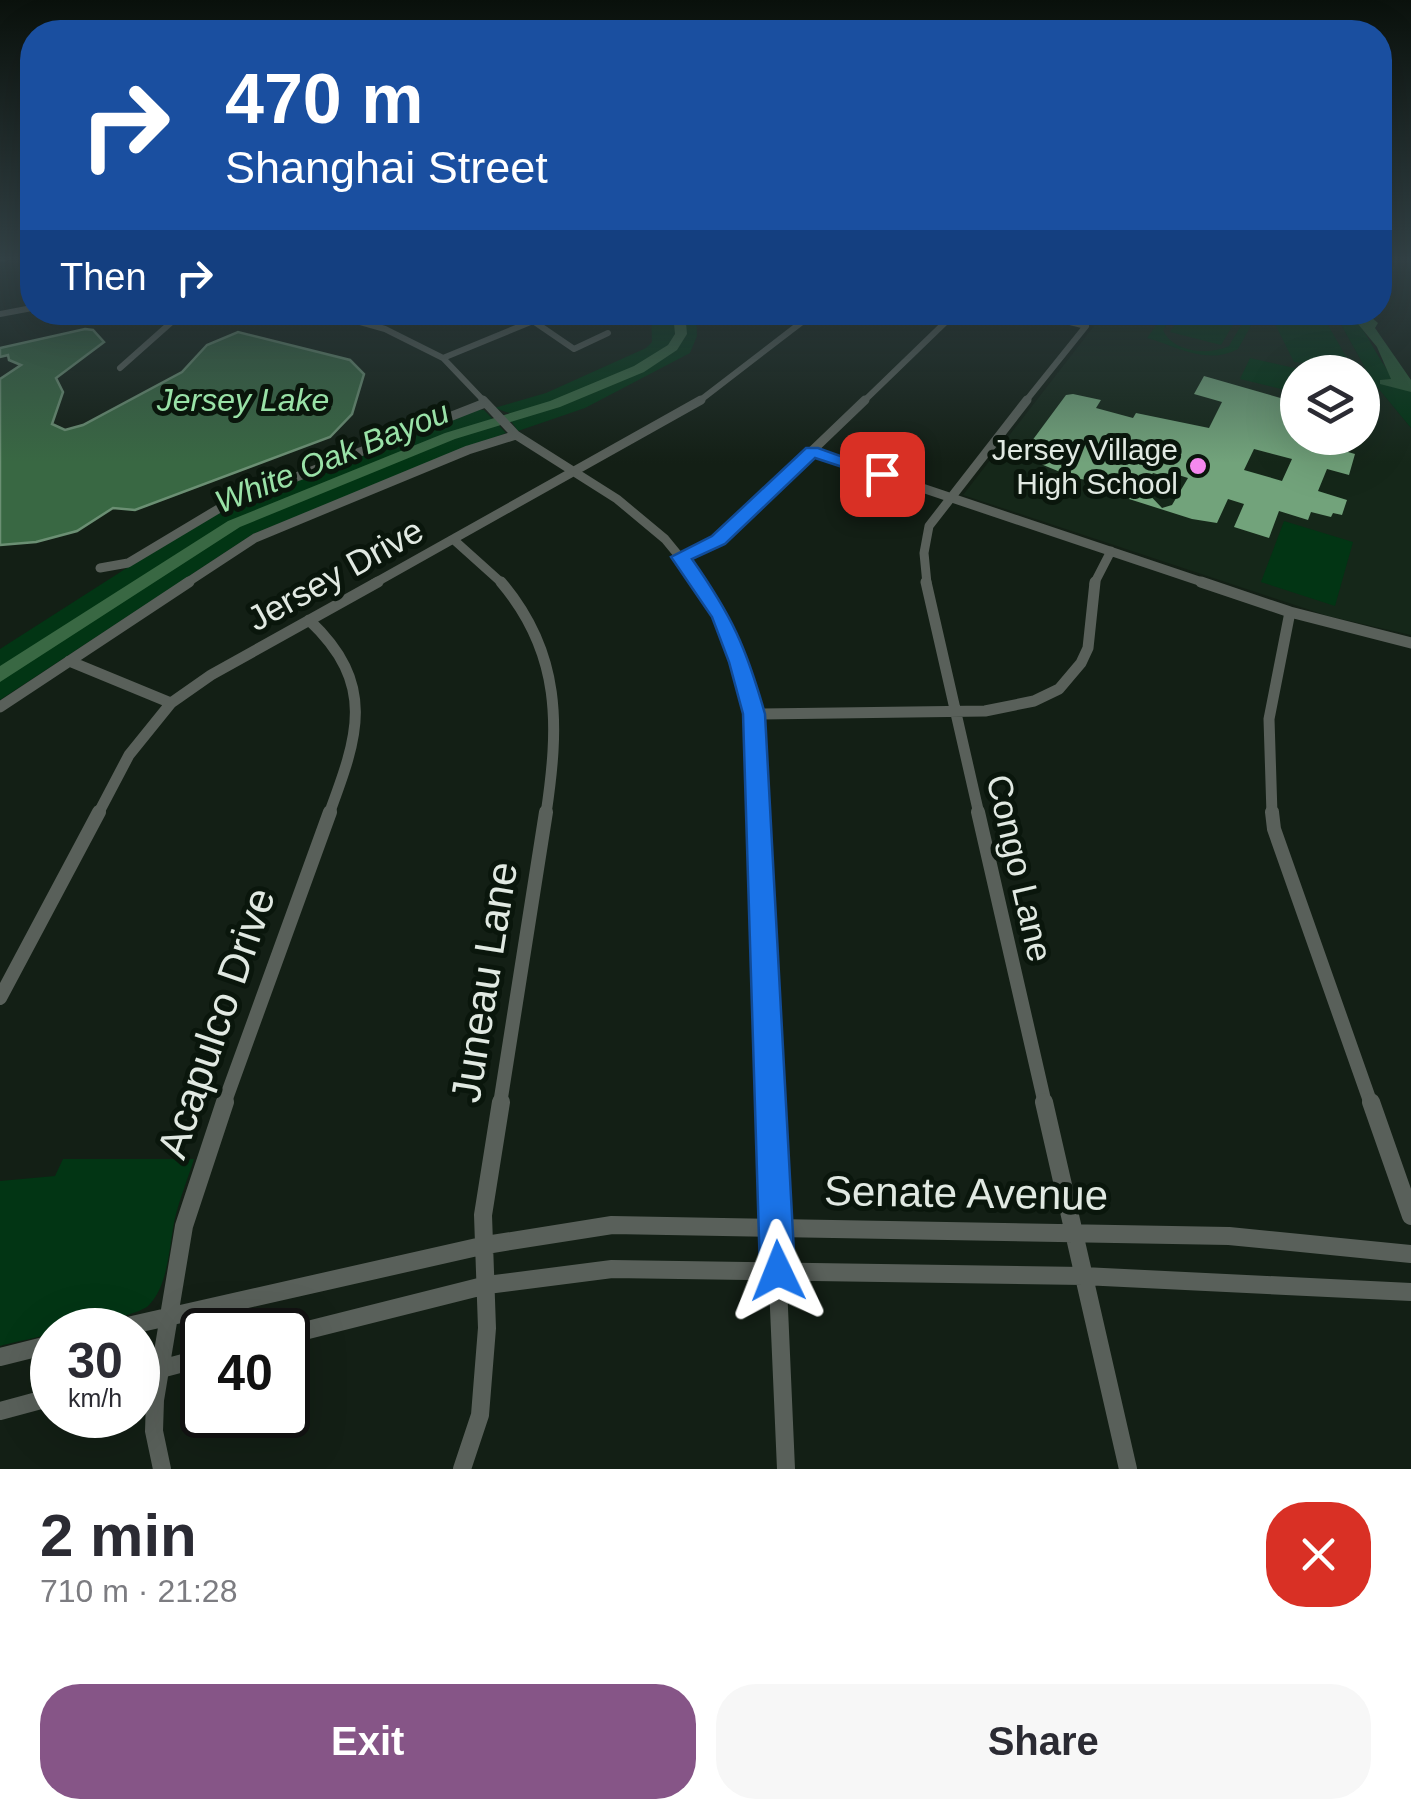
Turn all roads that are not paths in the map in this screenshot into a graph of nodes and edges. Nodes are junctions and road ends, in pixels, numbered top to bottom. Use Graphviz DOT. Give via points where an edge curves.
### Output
graph roads {
  1 [pos="168,326"];
  2 [pos="373,326"];
  3 [pos="529,326"];
  4 [pos="540,326"];
  5 [pos="798,326"];
  6 [pos="942,326"];
  7 [pos="1084,326"];
  8 [pos="608,333"];
  9 [pos="443,358"];
  10 [pos="120,368"];
  11 [pos="485,404"];
  12 [pos="512,431"];
  13 [pos="812,451"];
  14 [pos="574,472"];
  15 [pos="953,498"];
  16 [pos="454,540"];
  17 [pos="1111,551"];
  18 [pos="680,557"];
  19 [pos="100,568"];
  20 [pos="1290,612"];
  21 [pos="309,620"];
  22 [pos="1411,643"];
  23 [pos="69,661"];
  24 [pos="172,704"];
  25 [pos="0,707"];
  26 [pos="953,712"];
  27 [pos="754,714"];
  28 [pos="0,998"];
  29 [pos="1411,1216"];
  30 [pos="776,1227"];
  31 [pos="1072,1232"];
  32 [pos="486,1245"];
  33 [pos="1411,1254"];
  34 [pos="778,1271"];
  35 [pos="1083,1276"];
  36 [pos="486,1285"];
  37 [pos="1411,1292"];
  38 [pos="166,1316"];
  39 [pos="160,1318"];
  40 [pos="310,1330"];
  41 [pos="30,1350"];
  42 [pos="0,1357"];
  43 [pos="160,1362"];
  44 [pos="30,1404"];
  45 [pos="0,1411"];
  46 [pos="156,1438"];
  47 [pos="162,1469"];
  48 [pos="462,1469"];
  49 [pos="786,1469"];
  50 [pos="1128,1469"];
  1 -- 10 [label="street"];
  2 -- 9 [label="street"];
  3 -- 9 [label="street"];
  4 -- 8 [label="street" via="574,349"];
  5 -- 14 [label="street, Jersey Drive" via="695,405"];
  6 -- 13 [label="street"];
  7 -- 15 [label="street, Congo Lane"];
  9 -- 11 [label="street"];
  11 -- 12 [label="street"];
  11 -- 19 [label="street" via="225,504 128,563"];
  12 -- 14 [label="street"];
  12 -- 23 [label="street" via="255,538"];
  13 -- 15 [label="street"];
  13 -- 18 [label="street" via="718,540"];
  14 -- 16 [label="street, Jersey Drive"];
  14 -- 18 [label="street" via="643,518"];
  15 -- 17 [label="street"];
  15 -- 26 [label="street, Congo Lane" via="930,526 924,553"];
  16 -- 21 [label="street, Jersey Drive"];
  16 -- 32 [label="street, Juneau Lane" via="528,614 546,653 556,700 556,748 483,1214"];
  17 -- 20 [label="street"];
  17 -- 26 [label="street" via="1095,578 1088,648 1072,676 1034,701"];
  18 -- 27 [label="street" via="721,616"];
  20 -- 22 [label="street"];
  20 -- 29 [label="street" via="1267,704 1274,829"];
  21 -- 24 [label="street, Jersey Drive"];
  21 -- 38 [label="street, Acapulco Drive" via="331,639 353,679 351,755 210,1139"];
  23 -- 24 [label="street"];
  23 -- 25 [label="street"];
  24 -- 28 [label="street, Jersey Drive" via="129,755"];
  26 -- 27 [label="street"];
  26 -- 31 [label="street, Congo Lane"];
  27 -- 30 [label="street"];
  30 -- 31 [label="street, Senate Avenue"];
  30 -- 32 [label="street, Senate Avenue" via="612,1225"];
  30 -- 34 [label="street"];
  31 -- 33 [label="street, Senate Avenue" via="1229,1236"];
  31 -- 35 [label="street, Congo Lane"];
  32 -- 36 [label="street, Juneau Lane"];
  32 -- 38 [label="street, Senate Avenue"];
  34 -- 35 [label="street"];
  34 -- 36 [label="street" via="612,1269"];
  34 -- 49 [label="street"];
  35 -- 37 [label="street"];
  35 -- 50 [label="street, Congo Lane"];
  36 -- 40 [label="street"];
  36 -- 48 [label="street, Juneau Lane" via="480,1414"];
  38 -- 39 [label="street, Senate Avenue"];
  38 -- 43 [label="street, Acapulco Drive"];
  41 -- 42 [label="street"];
  44 -- 45 [label="street"];
  46 -- 47 [label="street, Acapulco Drive"];
}
